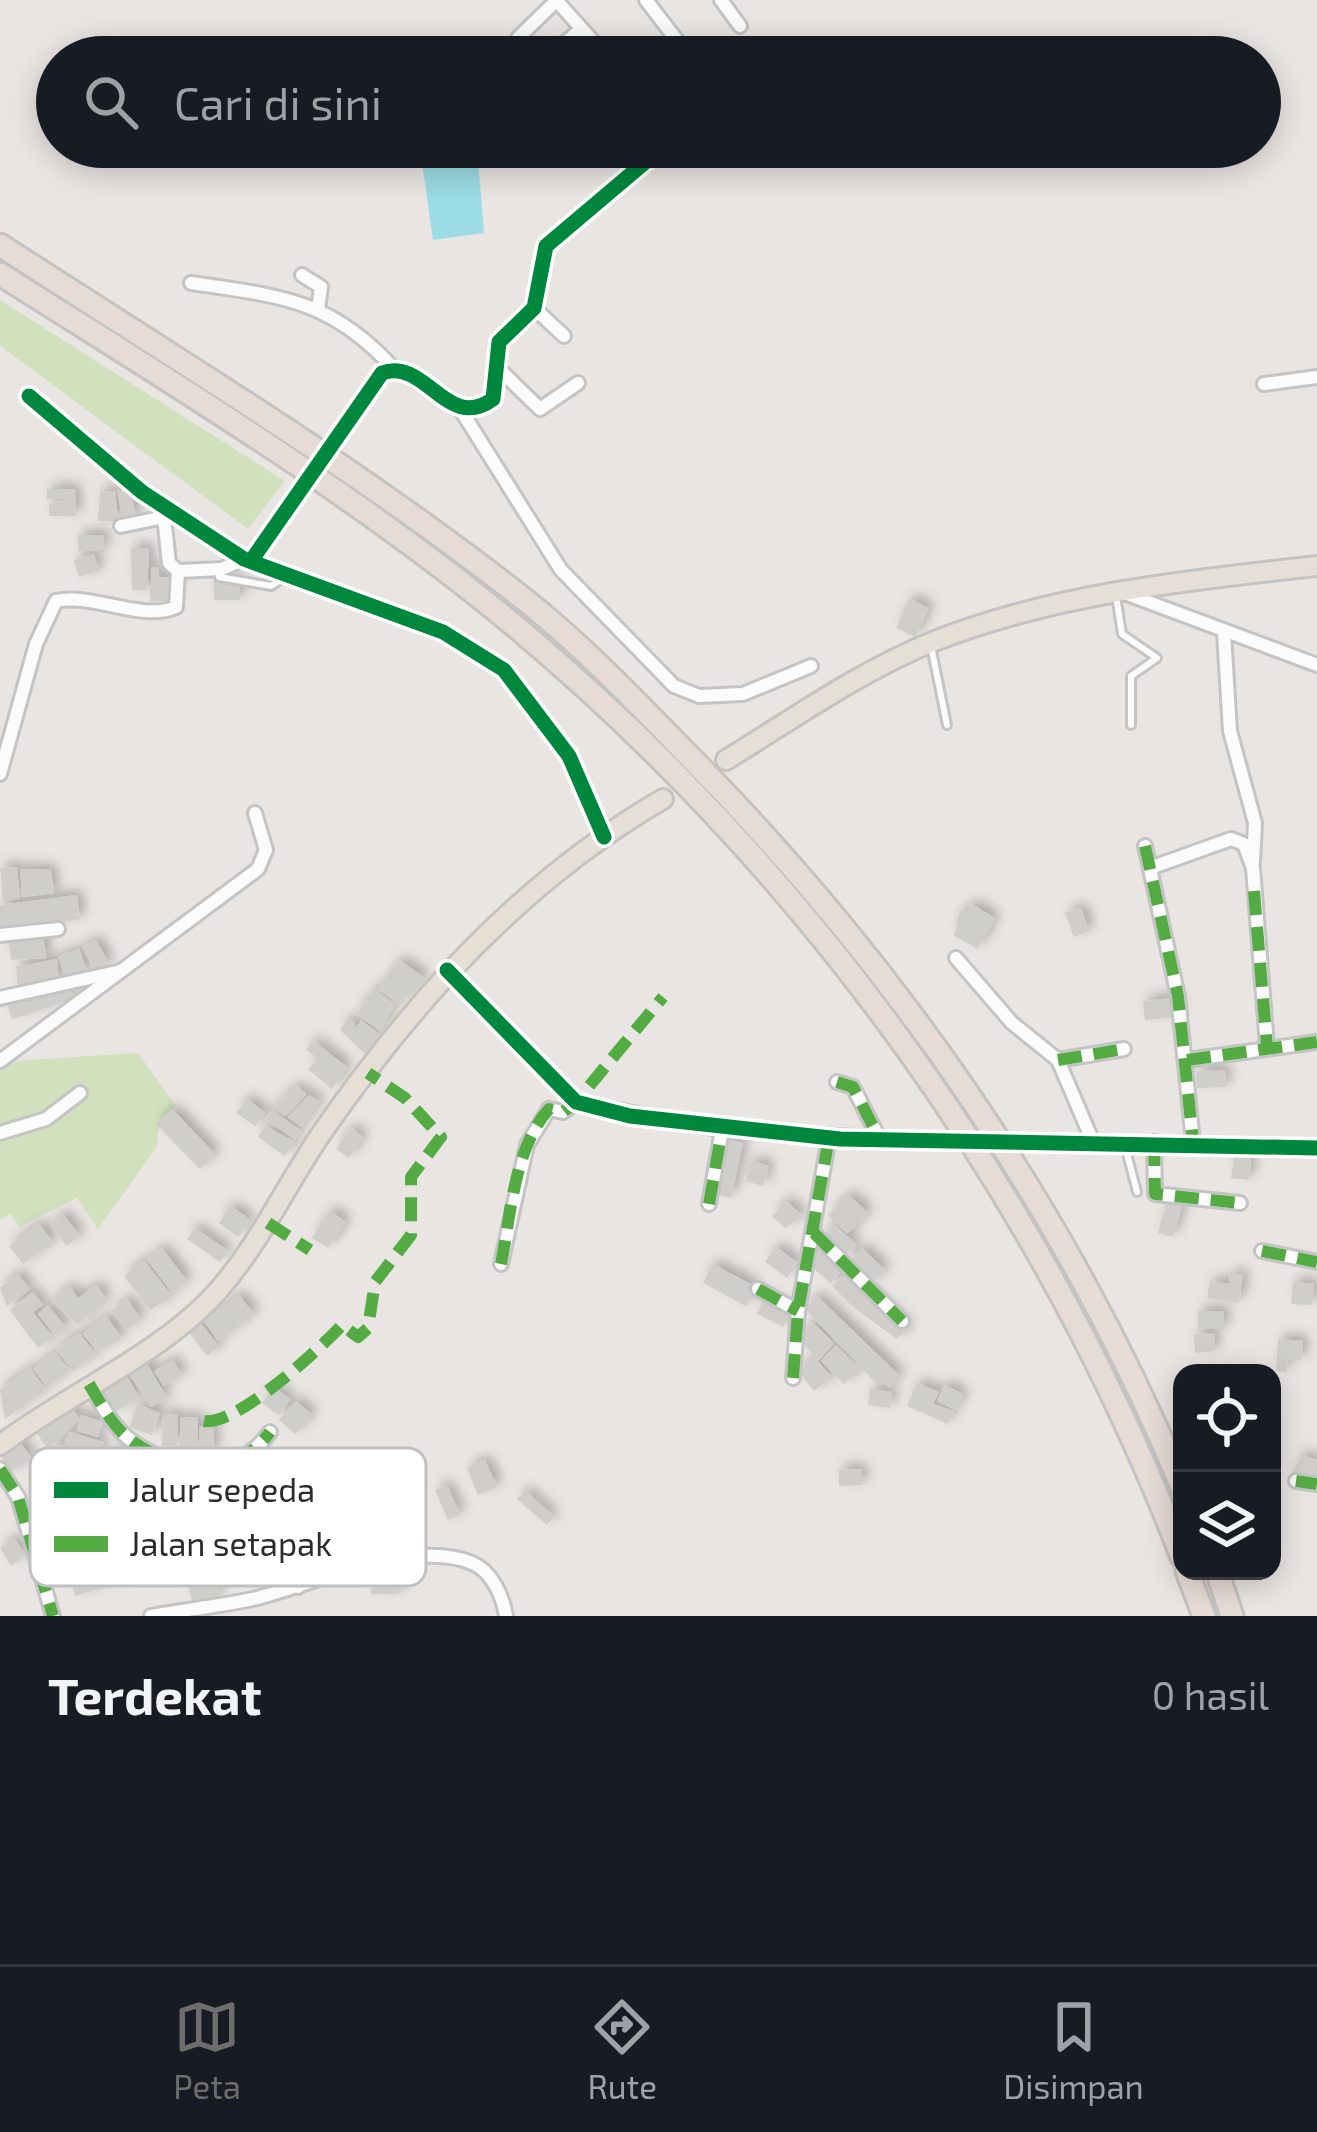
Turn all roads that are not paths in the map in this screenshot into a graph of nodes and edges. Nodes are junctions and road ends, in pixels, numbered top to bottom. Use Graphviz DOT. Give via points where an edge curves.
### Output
graph roads {
  1 [pos="646,0"];
  2 [pos="721,0"];
  3 [pos="556,1"];
  4 [pos="740,26"];
  5 [pos="579,31"];
  6 [pos="520,36"];
  7 [pos="573,36"];
  8 [pos="584,36"];
  9 [pos="674,36"];
  10 [pos="638,168"];
  11 [pos="0,245"];
  12 [pos="0,274"];
  13 [pos="302,275"];
  14 [pos="191,283"];
  15 [pos="318,308"];
  16 [pos="534,308"];
  17 [pos="564,336"];
  18 [pos="497,367"];
  19 [pos="394,369"];
  20 [pos="1317,377"];
  21 [pos="578,383"];
  22 [pos="1264,384"];
  23 [pos="29,396"];
  24 [pos="459,406"];
  25 [pos="167,514"];
  26 [pos="121,526"];
  27 [pos="251,556"];
  28 [pos="1317,566"];
  29 [pos="178,571"];
  30 [pos="288,574"];
  31 [pos="219,577"];
  32 [pos="1121,595"];
  33 [pos="1224,633"];
  34 [pos="930,643"];
  35 [pos="1317,665"];
  36 [pos="811,666"];
  37 [pos="946,725"];
  38 [pos="1131,725"];
  39 [pos="726,760"];
  40 [pos="0,774"];
  41 [pos="663,799"];
  42 [pos="255,812"];
  43 [pos="604,837"];
  44 [pos="1145,846"];
  45 [pos="1150,868"];
  46 [pos="1252,868"];
  47 [pos="58,929"];
  48 [pos="0,935"];
  49 [pos="956,958"];
  50 [pos="447,970"];
  51 [pos="121,971"];
  52 [pos="0,998"];
  53 [pos="1317,1042"];
  54 [pos="1267,1046"];
  55 [pos="1124,1049"];
  56 [pos="1058,1060"];
  57 [pos="1187,1060"];
  58 [pos="0,1061"];
  59 [pos="837,1082"];
  60 [pos="80,1093"];
  61 [pos="576,1102"];
  62 [pos="722,1130"];
  63 [pos="0,1132"];
  64 [pos="829,1138"];
  65 [pos="880,1140"];
  66 [pos="1093,1142"];
  67 [pos="1124,1142"];
  68 [pos="1154,1142"];
  69 [pos="1192,1142"];
  70 [pos="1317,1148"];
  71 [pos="1137,1192"];
  72 [pos="1240,1203"];
  73 [pos="709,1204"];
  74 [pos="814,1234"];
  75 [pos="1262,1251"];
  76 [pos="1317,1262"];
  77 [pos="501,1264"];
  78 [pos="758,1289"];
  79 [pos="798,1311"];
  80 [pos="902,1321"];
  81 [pos="793,1378"];
  82 [pos="89,1384"];
  83 [pos="270,1432"];
  84 [pos="0,1445"];
  85 [pos="146,1448"];
  86 [pos="258,1448"];
  87 [pos="0,1469"];
  88 [pos="1175,1472"];
  89 [pos="1296,1481"];
  90 [pos="1317,1484"];
  91 [pos="1173,1535"];
  92 [pos="30,1538"];
  93 [pos="426,1560"];
  94 [pos="1190,1580"];
  95 [pos="1220,1580"];
  96 [pos="44,1586"];
  97 [pos="301,1586"];
  98 [pos="298,1587"];
  99 [pos="1203,1613"];
  100 [pos="53,1616"];
  101 [pos="151,1616"];
  102 [pos="506,1616"];
  103 [pos="1232,1616"];
  1 -- 9 [label="street"];
  2 -- 4 [label="street"];
  3 -- 5 [label="street"];
  3 -- 6 [label="street"];
  5 -- 7 [label="street"];
  5 -- 8 [label="street"];
  10 -- 16 [label="street" via="552,238 539,263"];
  11 -- 88 [label="highway" via="349,471 529,604 753,820 944,1056 1065,1246"];
  12 -- 91 [label="highway" via="413,546 515,627 730,829 921,1068 1044,1258"];
  13 -- 15 [label="street" via="321,287"];
  14 -- 15 [label="street"];
  15 -- 19 [label="street" via="359,330"];
  16 -- 17 [label="street"];
  16 -- 18 [label="street" via="501,339"];
  18 -- 21 [label="street" via="539,410"];
  18 -- 24 [label="street" via="493,399 475,409"];
  19 -- 24 [label="street"];
  19 -- 27 [label="street, bridge" via="374,382"];
  20 -- 22 [label="street"];
  23 -- 25 [label="street"];
  24 -- 36 [label="street" via="561,570 674,686 699,696 743,694"];
  25 -- 26 [label="street"];
  25 -- 27 [label="street"];
  25 -- 29 [label="street" via="169,562"];
  27 -- 29 [label="street" via="222,569"];
  27 -- 30 [label="street"];
  28 -- 32 [label="main road"];
  29 -- 40 [label="street" via="173,610 56,601"];
  30 -- 31 [label="lane" via="271,586"];
  30 -- 43 [label="street" via="443,632 504,670 568,755"];
  32 -- 33 [label="street"];
  32 -- 34 [label="main road" via="1002,617"];
  32 -- 38 [label="lane" via="1122,634 1157,658 1131,676"];
  33 -- 35 [label="street"];
  33 -- 46 [label="street" via="1230,731 1255,823"];
  34 -- 37 [label="lane"];
  34 -- 39 [label="main road"];
  41 -- 43 [label="main road"];
  42 -- 51 [label="street" via="264,862"];
  43 -- 50 [label="main road"];
  44 -- 45 [label="street"];
  45 -- 46 [label="street" via="1231,839 1244,844"];
  45 -- 57 [label="street"];
  46 -- 54 [label="street"];
  47 -- 48 [label="street"];
  49 -- 56 [label="street" via="1012,1023"];
  50 -- 61 [label="street"];
  50 -- 82 [label="main road" via="320,1136 235,1272 179,1324"];
  51 -- 52 [label="street"];
  51 -- 58 [label="street"];
  53 -- 54 [label="street"];
  54 -- 57 [label="street"];
  55 -- 56 [label="street"];
  56 -- 66 [label="street"];
  57 -- 69 [label="street"];
  59 -- 65 [label="street" via="853,1087"];
  60 -- 63 [label="street" via="46,1120"];
  61 -- 62 [label="street"];
  61 -- 77 [label="street" via="563,1112 549,1109 527,1145"];
  62 -- 64 [label="street"];
  62 -- 73 [label="street"];
  64 -- 65 [label="street"];
  64 -- 74 [label="street"];
  65 -- 66 [label="street, bridge"];
  66 -- 67 [label="street"];
  67 -- 68 [label="street"];
  67 -- 71 [label="lane"];
  68 -- 69 [label="street"];
  68 -- 72 [label="street" via="1155,1194"];
  69 -- 70 [label="street"];
  74 -- 79 [label="street"];
  74 -- 80 [label="street"];
  75 -- 76 [label="street"];
  78 -- 79 [label="street"];
  79 -- 81 [label="street"];
  82 -- 84 [label="main road"];
  82 -- 85 [label="street" via="127,1437"];
  83 -- 86 [label="street"];
  87 -- 92 [label="street"];
  89 -- 90 [label="street"];
  93 -- 102 [label="street" via="472,1563 502,1598"];
  94 -- 99 [label="highway"];
  95 -- 103 [label="highway"];
  96 -- 100 [label="street"];
  97 -- 98 [label="street"];
  98 -- 101 [label="street"];
}
